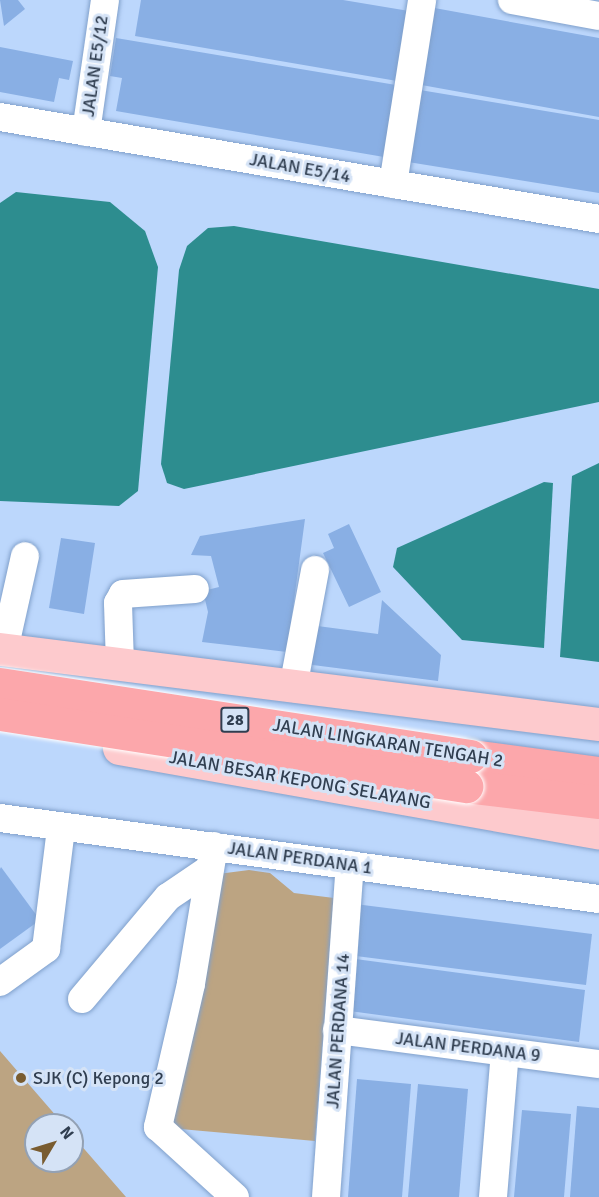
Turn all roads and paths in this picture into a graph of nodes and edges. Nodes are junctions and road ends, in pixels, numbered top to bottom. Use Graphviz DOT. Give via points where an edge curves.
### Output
graph roads {
  1 [pos="105,0"];
  2 [pos="422,0"];
  3 [pos="512,0"];
  4 [pos="599,16"];
  5 [pos="0,117"];
  6 [pos="86,132"];
  7 [pos="393,183"];
  8 [pos="599,219"];
  9 [pos="25,556"];
  10 [pos="315,570"];
  11 [pos="195,589"];
  12 [pos="2,649"];
  13 [pos="120,664"];
  14 [pos="226,677"];
  15 [pos="0,684"];
  16 [pos="293,688"];
  17 [pos="0,714"];
  18 [pos="599,724"];
  19 [pos="0,727"];
  20 [pos="196,762"];
  21 [pos="599,773"];
  22 [pos="599,802"];
  23 [pos="0,818"];
  24 [pos="61,829"];
  25 [pos="599,833"];
  26 [pos="211,858"];
  27 [pos="350,865"];
  28 [pos="599,899"];
  29 [pos="0,982"];
  30 [pos="82,999"];
  31 [pos="338,1030"];
  32 [pos="505,1052"];
  33 [pos="599,1064"];
  34 [pos="235,1197"];
  35 [pos="326,1197"];
  36 [pos="493,1197"];
  1 -- 6 [label="street, JALAN E5/12"];
  2 -- 7 [label="street"];
  3 -- 4 [label="street"];
  5 -- 6 [label="street, JALAN E5/14"];
  6 -- 7 [label="street, JALAN E5/14"];
  7 -- 8 [label="street, JALAN E5/14"];
  9 -- 12 [label="street"];
  10 -- 16 [label="street"];
  11 -- 13 [label="street" via="123,594 118,603"];
  12 -- 13 [label="main road"];
  13 -- 14 [label="main road"];
  14 -- 16 [label="main road"];
  14 -- 20 [label="main road" via="162,687 145,705 148,735 161,747"];
  15 -- 21 [label="highway, JALAN LINGKARAN TENGAH 2 / 28, bridge"];
  16 -- 18 [label="main road"];
  17 -- 22 [label="highway, JALAN LINGKARAN TENGAH 2 / 28, bridge"];
  19 -- 20 [label="main road, JALAN BESAR KEPONG SELAYANG"];
  20 -- 25 [label="main road, JALAN BESAR KEPONG SELAYANG"];
  23 -- 24 [label="street, JALAN PERDANA 1"];
  24 -- 26 [label="street, JALAN PERDANA 1"];
  24 -- 29 [label="street" via="46,949"];
  26 -- 27 [label="street, JALAN PERDANA 1"];
  26 -- 30 [label="street" via="168,897"];
  26 -- 34 [label="street" via="191,984 158,1127"];
  27 -- 28 [label="street, JALAN PERDANA 1"];
  27 -- 31 [label="street, JALAN PERDANA 14"];
  31 -- 32 [label="street, JALAN PERDANA 9"];
  31 -- 35 [label="street, JALAN PERDANA 14"];
  32 -- 33 [label="street, JALAN PERDANA 9"];
  32 -- 36 [label="street"];
}
